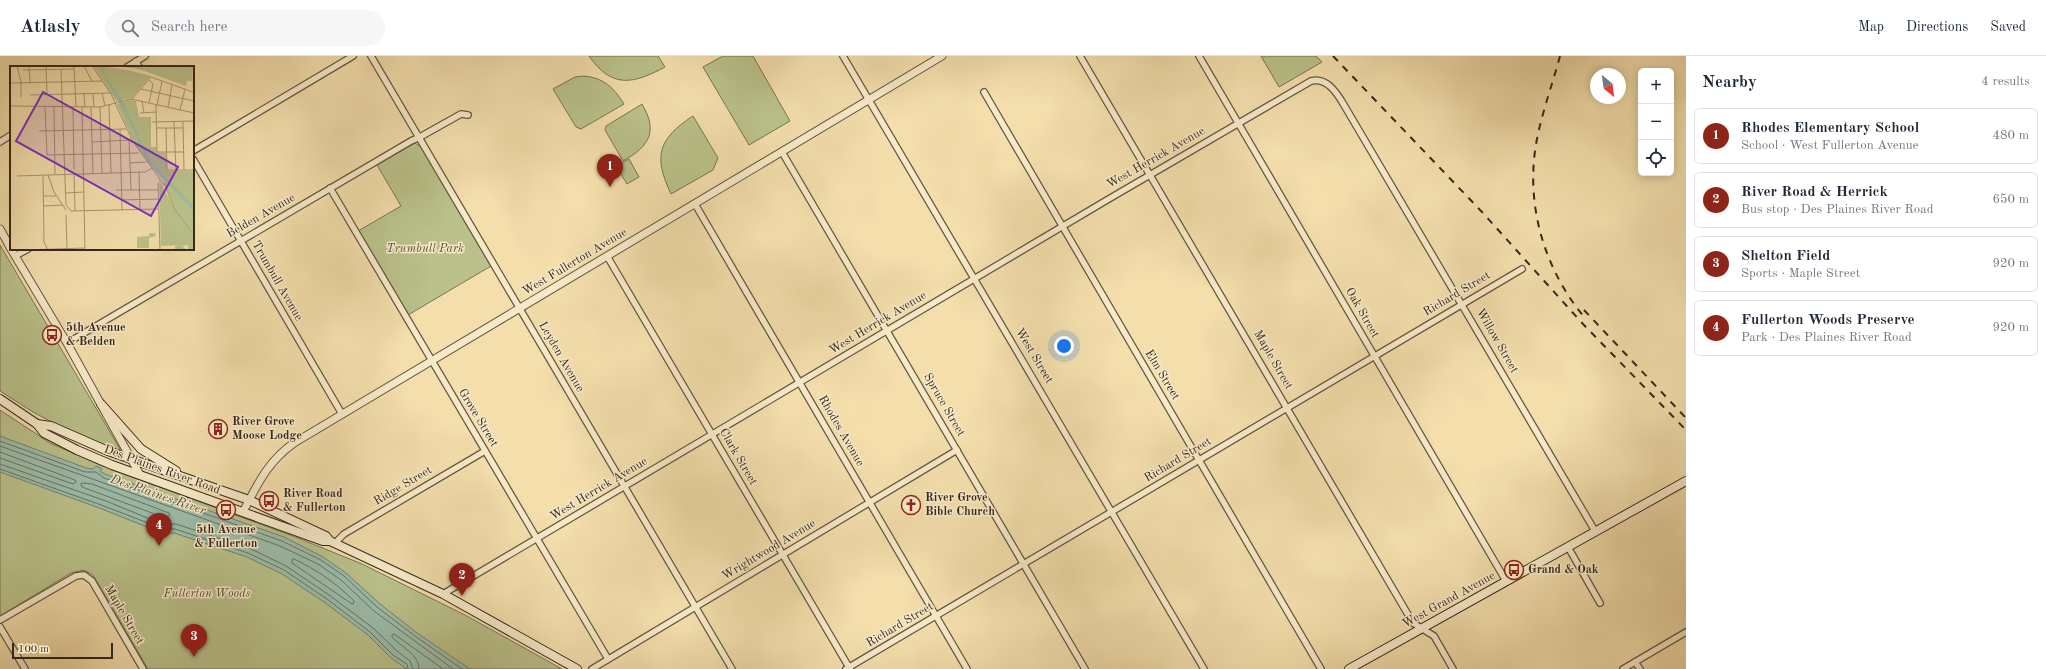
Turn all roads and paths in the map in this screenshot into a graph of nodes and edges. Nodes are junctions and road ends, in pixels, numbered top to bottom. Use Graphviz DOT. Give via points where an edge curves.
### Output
graph roads {
  1 [pos="145,56"];
  2 [pos="353,56"];
  3 [pos="371,56"];
  4 [pos="843,56"];
  5 [pos="942,56"];
  6 [pos="1080,56"];
  7 [pos="1199,56"];
  8 [pos="136,61"];
  9 [pos="128,66"];
  10 [pos="138,66"];
  11 [pos="1326,83"];
  12 [pos="984,92"];
  13 [pos="869,100"];
  14 [pos="468,115"];
  15 [pos="1238,123"];
  16 [pos="10,136"];
  17 [pos="420,137"];
  18 [pos="0,142"];
  19 [pos="194,150"];
  20 [pos="782,152"];
  21 [pos="194,161"];
  22 [pos="1151,174"];
  23 [pos="330,188"];
  24 [pos="695,204"];
  25 [pos="1062,226"];
  26 [pos="0,230"];
  27 [pos="241,241"];
  28 [pos="10,247"];
  29 [pos="12,250"];
  30 [pos="26,250"];
  31 [pos="15,256"];
  32 [pos="607,256"];
  33 [pos="1522,269"];
  34 [pos="975,278"];
  35 [pos="1462,304"];
  36 [pos="520,308"];
  37 [pos="888,330"];
  38 [pos="67,343"];
  39 [pos="1374,356"];
  40 [pos="431,361"];
  41 [pos="800,382"];
  42 [pos="0,399"];
  43 [pos="101,404"];
  44 [pos="1288,408"];
  45 [pos="342,414"];
  46 [pos="37,424"];
  47 [pos="712,434"];
  48 [pos="957,450"];
  49 [pos="485,451"];
  50 [pos="131,459"];
  51 [pos="1200,460"];
  52 [pos="140,475"];
  53 [pos="188,479"];
  54 [pos="1686,481"];
  55 [pos="624,486"];
  56 [pos="249,500"];
  57 [pos="870,502"];
  58 [pos="1113,511"];
  59 [pos="243,512"];
  60 [pos="1595,532"];
  61 [pos="536,538"];
  62 [pos="333,542"];
  63 [pos="1568,547"];
  64 [pos="782,555"];
  65 [pos="1024,564"];
  66 [pos="1506,581"];
  67 [pos="443,594"];
  68 [pos="1600,603"];
  69 [pos="696,607"];
  70 [pos="936,616"];
  71 [pos="0,620"];
  72 [pos="0,627"];
  73 [pos="1422,628"];
  74 [pos="1686,632"];
  75 [pos="608,659"];
  76 [pos="1635,662"];
  77 [pos="849,668"];
  78 [pos="25,669"];
  79 [pos="143,669"];
  80 [pos="578,669"];
  81 [pos="592,669"];
  82 [pos="732,669"];
  83 [pos="967,669"];
  84 [pos="1086,669"];
  85 [pos="1204,669"];
  86 [pos="1321,669"];
  87 [pos="1349,669"];
  88 [pos="1453,669"];
  89 [pos="1623,669"];
  90 [pos="1640,669"];
  1 -- 8 [label="street"];
  2 -- 19 [label="street"];
  3 -- 17 [label="street, Leyden Avenue"];
  4 -- 13 [label="street, West Street"];
  5 -- 13 [label="street, West Fullerton Avenue"];
  6 -- 22 [label="street, Maple Street"];
  7 -- 15 [label="street, Oak Street"];
  8 -- 9 [label="street"];
  8 -- 10 [label="street"];
  11 -- 15 [label="street, West Herrick Avenue" via="1317,79 1311,81"];
  11 -- 35 [label="street, Willow Street" via="1336,92"];
  12 -- 25 [label="street, Elm Street"];
  13 -- 20 [label="street, West Fullerton Avenue"];
  13 -- 34 [label="street, West Street"];
  14 -- 17 [label="street, Belden Avenue" via="461,114"];
  15 -- 22 [label="street, West Herrick Avenue"];
  15 -- 39 [label="street, Oak Street"];
  16 -- 18 [label="street"];
  17 -- 23 [label="street, Belden Avenue"];
  17 -- 36 [label="street, Leyden Avenue"];
  20 -- 24 [label="street, West Fullerton Avenue"];
  20 -- 37 [label="street, Spruce Street"];
  21 -- 27 [label="street, Trumbull Avenue"];
  22 -- 25 [label="street, West Herrick Avenue"];
  22 -- 44 [label="street, Maple Street"];
  23 -- 27 [label="street, Belden Avenue"];
  23 -- 40 [label="street, Grove Street"];
  24 -- 32 [label="street, West Fullerton Avenue"];
  24 -- 41 [label="street, Rhodes Avenue"];
  25 -- 34 [label="street, West Herrick Avenue"];
  25 -- 51 [label="street, Elm Street"];
  26 -- 28 [label="street"];
  27 -- 38 [label="street, Belden Avenue"];
  27 -- 45 [label="street, Trumbull Avenue"];
  29 -- 31 [label="street"];
  30 -- 31 [label="street"];
  31 -- 38 [label="street"];
  32 -- 36 [label="street, West Fullerton Avenue"];
  32 -- 47 [label="street, Clark Street"];
  33 -- 35 [label="street, Richard Street"];
  34 -- 37 [label="street, West Herrick Avenue"];
  34 -- 58 [label="street, West Street"];
  35 -- 39 [label="street, Richard Street"];
  35 -- 60 [label="street, Willow Street"];
  36 -- 40 [label="street, West Fullerton Avenue"];
  36 -- 55 [label="street, Leyden Avenue"];
  37 -- 41 [label="street, West Herrick Avenue"];
  37 -- 48 [label="street, Spruce Street"];
  38 -- 43 [label="street"];
  39 -- 44 [label="street, Richard Street"];
  39 -- 66 [label="street, Oak Street"];
  40 -- 45 [label="street, West Fullerton Avenue"];
  40 -- 49 [label="street, Grove Street"];
  41 -- 47 [label="street, West Herrick Avenue"];
  41 -- 57 [label="street, Rhodes Avenue"];
  42 -- 46 [label="main road, Des Plaines River Road"];
  43 -- 50 [label="street"];
  43 -- 53 [label="main road" via="141,449"];
  44 -- 51 [label="street, Richard Street"];
  44 -- 73 [label="street, Maple Street" via="1413,623"];
  45 -- 56 [label="street, West Fullerton Avenue" via="279,454 264,472"];
  46 -- 50 [label="main road, Des Plaines River Road" via="51,426"];
  46 -- 52 [label="main road, Des Plaines River Road" via="44,433 77,450"];
  47 -- 55 [label="street, West Herrick Avenue"];
  47 -- 64 [label="street, Clark Street"];
  48 -- 57 [label="street, Wrightwood Avenue"];
  48 -- 65 [label="street, Spruce Street"];
  49 -- 61 [label="street, Grove Street"];
  49 -- 62 [label="street, Ridge Street"];
  50 -- 52 [label="street"];
  50 -- 53 [label="main road, Des Plaines River Road"];
  51 -- 58 [label="street, Richard Street"];
  51 -- 86 [label="street, Elm Street"];
  52 -- 59 [label="main road, Des Plaines River Road"];
  53 -- 56 [label="main road, Des Plaines River Road"];
  54 -- 60 [label="main road, West Grand Avenue"];
  55 -- 61 [label="street, West Herrick Avenue"];
  55 -- 69 [label="street, Leyden Avenue"];
  56 -- 59 [label="street, West Fullerton Avenue"];
  56 -- 62 [label="main road, Des Plaines River Road" via="326,536"];
  57 -- 64 [label="street, Wrightwood Avenue"];
  57 -- 70 [label="street, Rhodes Avenue"];
  58 -- 65 [label="street, Richard Street"];
  58 -- 85 [label="street, West Street"];
  59 -- 62 [label="main road, Des Plaines River Road" via="323,541"];
  60 -- 63 [label="main road, West Grand Avenue"];
  61 -- 67 [label="street, West Herrick Avenue"];
  61 -- 75 [label="street, Grove Street"];
  62 -- 67 [label="main road, Des Plaines River Road"];
  63 -- 66 [label="main road, West Grand Avenue"];
  63 -- 68 [label="street"];
  64 -- 69 [label="street, Wrightwood Avenue"];
  64 -- 77 [label="street, Clark Street"];
  65 -- 70 [label="street, Richard Street"];
  65 -- 84 [label="street, Spruce Street"];
  66 -- 73 [label="main road, West Grand Avenue"];
  67 -- 80 [label="main road, Des Plaines River Road"];
  69 -- 75 [label="street, Wrightwood Avenue"];
  69 -- 82 [label="street, Leyden Avenue"];
  70 -- 77 [label="street, Richard Street"];
  70 -- 83 [label="street, Rhodes Avenue"];
  71 -- 79 [label="street, Maple Street" via="76,576 84,575 92,581"];
  72 -- 78 [label="street"];
  73 -- 87 [label="main road, West Grand Avenue"];
  73 -- 88 [label="street, Maple Street" via="1434,636"];
  74 -- 76 [label="street"];
  75 -- 81 [label="street, Wrightwood Avenue"];
  76 -- 89 [label="street"];
  76 -- 90 [label="street"];
}
